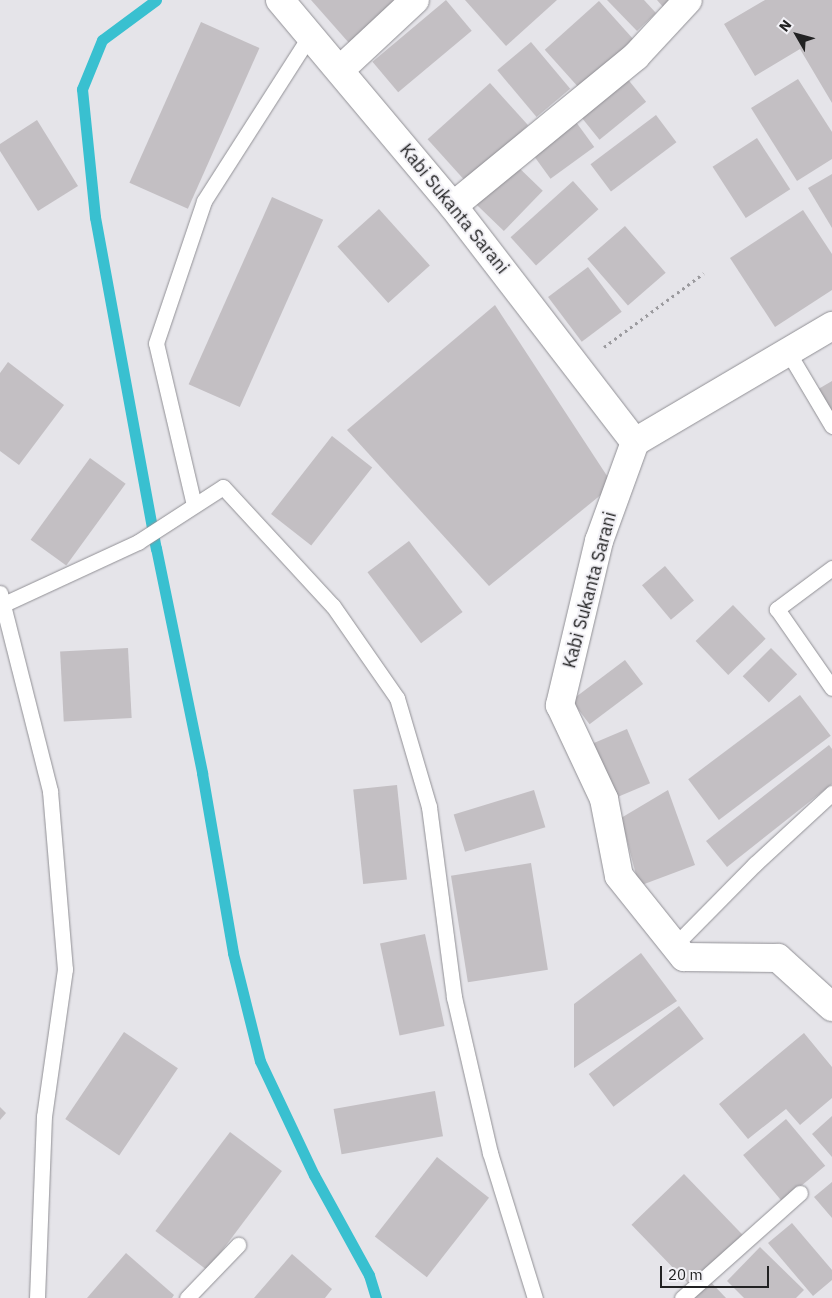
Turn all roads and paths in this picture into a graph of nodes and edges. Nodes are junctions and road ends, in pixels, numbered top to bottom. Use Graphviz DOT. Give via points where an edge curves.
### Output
graph roads {
  1 [pos="280,0"];
  2 [pos="415,0"];
  3 [pos="688,0"];
  4 [pos="310,35"];
  5 [pos="341,69"];
  6 [pos="453,206"];
  7 [pos="704,273"];
  8 [pos="832,326"];
  9 [pos="788,352"];
  10 [pos="578,366"];
  11 [pos="832,426"];
  12 [pos="635,442"];
  13 [pos="194,505"];
  14 [pos="832,568"];
  15 [pos="2,599"];
  16 [pos="832,688"];
  17 [pos="832,793"];
  18 [pos="675,945"];
  19 [pos="832,1007"];
  20 [pos="800,1193"];
  21 [pos="238,1245"];
  22 [pos="37,1298"];
  23 [pos="187,1298"];
  24 [pos="535,1298"];
  25 [pos="682,1298"];
  1 -- 4 [label="street, Kabi Sukanta Sarani"];
  2 -- 5 [label="street"];
  3 -- 6 [label="street" via="636,56"];
  4 -- 5 [label="street, Kabi Sukanta Sarani"];
  4 -- 13 [label="lane" via="204,202 156,344"];
  5 -- 6 [label="street, Kabi Sukanta Sarani"];
  6 -- 10 [label="street, Kabi Sukanta Sarani"];
  7 -- 10 [label="path"];
  8 -- 9 [label="street"];
  9 -- 11 [label="lane"];
  9 -- 12 [label="street"];
  10 -- 12 [label="street, Kabi Sukanta Sarani"];
  12 -- 18 [label="street, Kabi Sukanta Sarani" via="599,542 560,705 604,799 619,876"];
  13 -- 15 [label="lane" via="138,542"];
  13 -- 24 [label="lane" via="223,487 333,606 397,698 429,806 454,997 490,1153"];
  14 -- 16 [label="lane" via="777,609"];
  15 -- 22 [label="lane" via="50,791 65,969 44,1116"];
  17 -- 18 [label="lane" via="754,864"];
  18 -- 19 [label="street, Kabi Sukanta Sarani" via="684,957 778,958"];
  20 -- 25 [label="lane"];
  21 -- 23 [label="lane"];
}
